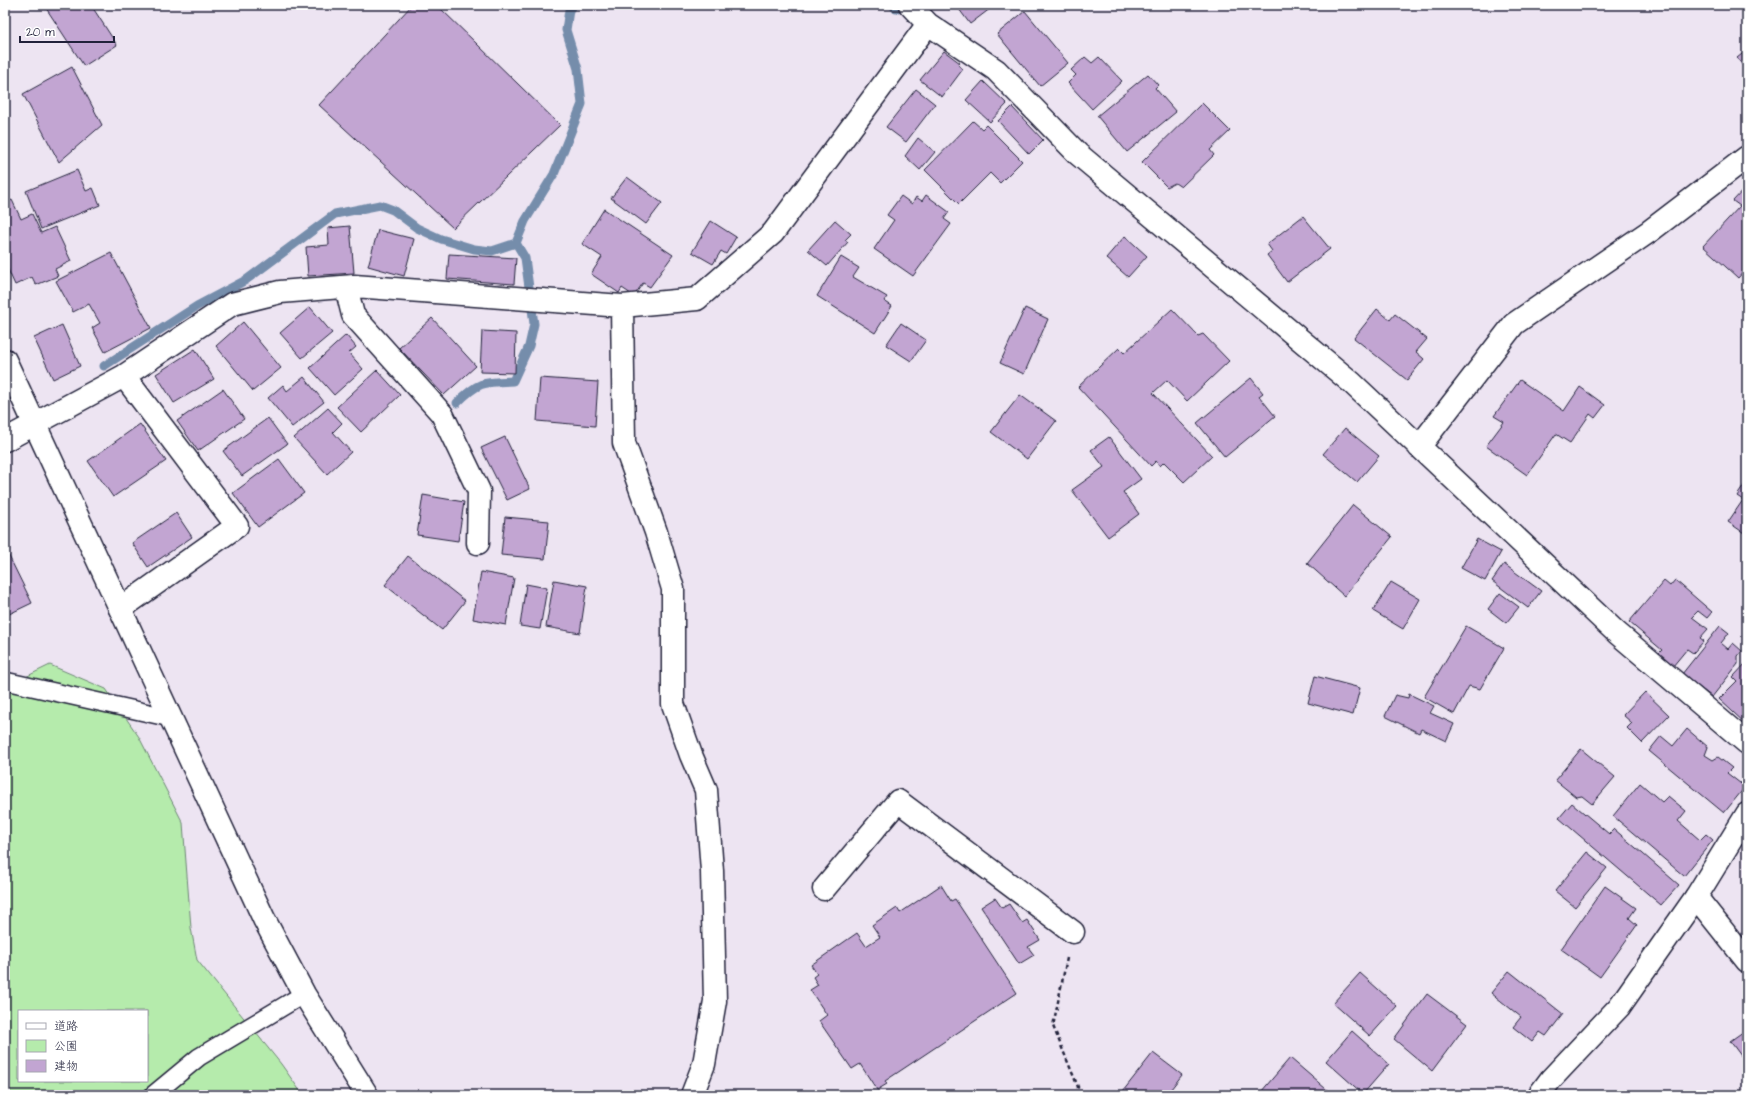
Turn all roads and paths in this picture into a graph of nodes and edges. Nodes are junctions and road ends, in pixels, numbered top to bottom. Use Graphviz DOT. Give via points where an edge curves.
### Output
graph roads {
  1 [pos="910,5"];
  2 [pos="928,24"];
  3 [pos="1747,157"];
  4 [pos="346,287"];
  5 [pos="622,306"];
  6 [pos="5,360"];
  7 [pos="124,376"];
  8 [pos="34,424"];
  9 [pos="5,440"];
  10 [pos="1419,447"];
  11 [pos="478,543"];
  12 [pos="120,609"];
  13 [pos="5,681"];
  14 [pos="170,718"];
  15 [pos="1747,744"];
  16 [pos="1747,814"];
  17 [pos="824,889"];
  18 [pos="1696,897"];
  19 [pos="1073,932"];
  20 [pos="1747,961"];
  21 [pos="304,994"];
  22 [pos="153,1095"];
  23 [pos="367,1095"];
  24 [pos="692,1095"];
  25 [pos="1077,1095"];
  26 [pos="1539,1095"];
  1 -- 2 [label="street"];
  2 -- 5 [label="street" via="773,232 697,299"];
  2 -- 10 [label="street" via="996,70 1078,154 1352,383"];
  3 -- 10 [label="street" via="1650,231 1514,324"];
  4 -- 5 [label="street"];
  4 -- 7 [label="street" via="280,292 232,304"];
  4 -- 11 [label="street" via="353,315 442,414 479,492"];
  5 -- 24 [label="street" via="624,443 656,532 673,589 673,704 706,790 712,871 715,1001 704,1064"];
  6 -- 8 [label="street"];
  7 -- 8 [label="street"];
  7 -- 12 [label="street" via="237,526"];
  8 -- 9 [label="street"];
  8 -- 12 [label="street"];
  10 -- 15 [label="street" via="1617,633"];
  12 -- 14 [label="street"];
  13 -- 14 [label="lane"];
  14 -- 21 [label="street" via="264,919"];
  16 -- 18 [label="street"];
  17 -- 19 [label="street" via="898,801"];
  18 -- 20 [label="street"];
  18 -- 26 [label="street" via="1619,1007"];
  19 -- 25 [label="path" via="1053,1026 1078,1087"];
  21 -- 22 [label="lane" via="199,1057"];
  21 -- 23 [label="street"];
}
